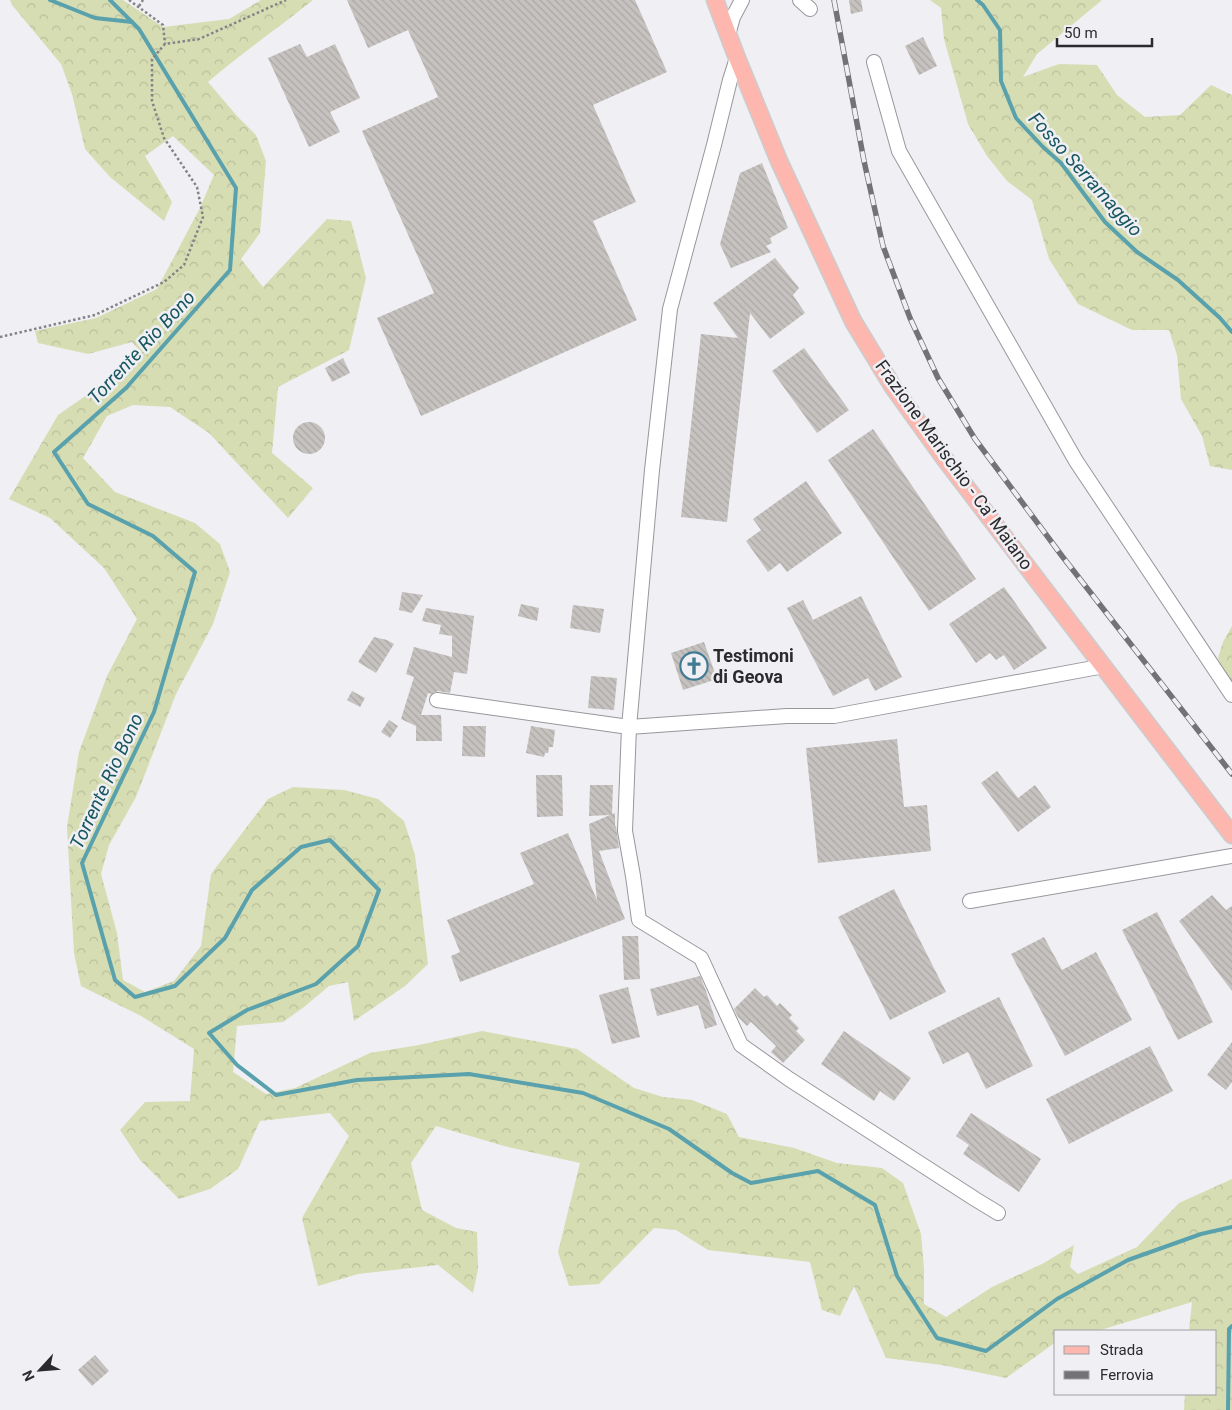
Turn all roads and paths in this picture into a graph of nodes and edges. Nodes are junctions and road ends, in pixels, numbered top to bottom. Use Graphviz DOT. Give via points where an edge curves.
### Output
graph roads {
  1 [pos="129,0"];
  2 [pos="143,0"];
  3 [pos="286,0"];
  4 [pos="715,0"];
  5 [pos="742,0"];
  6 [pos="139,6"];
  7 [pos="728,34"];
  8 [pos="165,44"];
  9 [pos="737,58"];
  10 [pos="874,62"];
  11 [pos="0,337"];
  12 [pos="1104,666"];
  13 [pos="1232,694"];
  14 [pos="437,700"];
  15 [pos="629,727"];
  16 [pos="1232,835"];
  17 [pos="1232,856"];
  18 [pos="970,900"];
  19 [pos="998,1213"];
  1 -- 6 [label="path"];
  2 -- 6 [label="path"];
  3 -- 8 [label="path" via="199,39"];
  4 -- 7 [label="main road, Frazione Marischio - Ca' Maiano"];
  5 -- 7 [label="street"];
  6 -- 8 [label="path" via="163,25"];
  7 -- 9 [label="main road, Frazione Marischio - Ca' Maiano"];
  8 -- 11 [label="path" via="152,59 152,101 164,138 197,187 203,217 184,265 164,282 95,315"];
  9 -- 12 [label="main road, Frazione Marischio - Ca' Maiano" via="779,161 853,321 893,387 944,458"];
  9 -- 15 [label="street" via="670,309"];
  10 -- 13 [label="street" via="904,160 1076,461"];
  12 -- 15 [label="street" via="834,716 787,716"];
  12 -- 16 [label="main road, Frazione Marischio - Ca' Maiano"];
  14 -- 15 [label="street"];
  15 -- 19 [label="street" via="625,831 639,920 701,958 741,1045"];
  17 -- 18 [label="street"];
}
